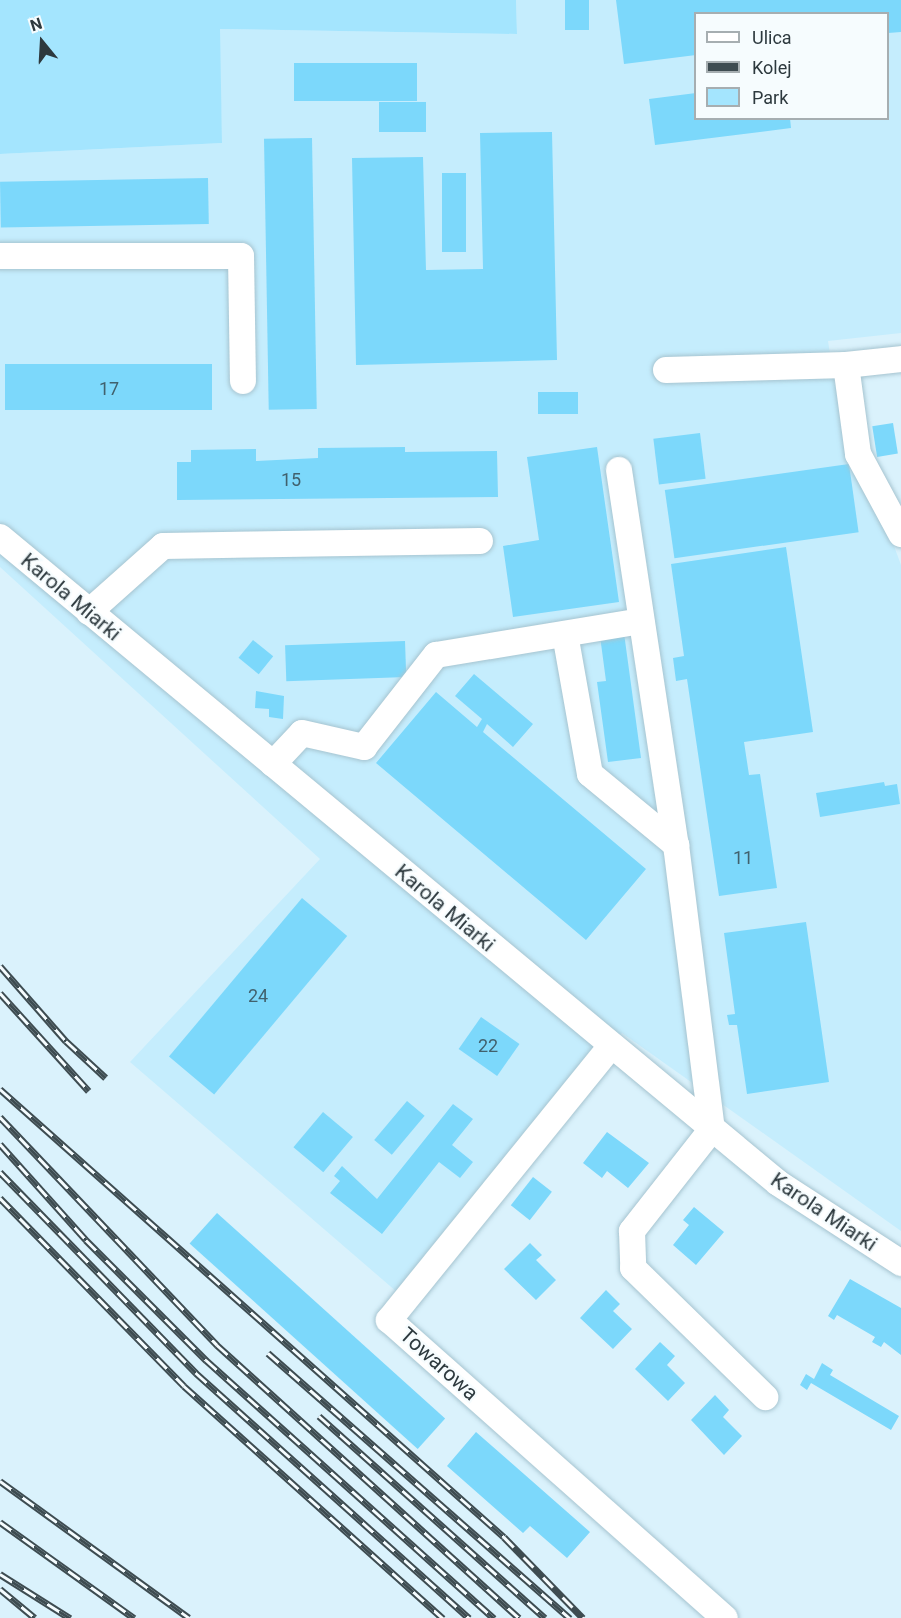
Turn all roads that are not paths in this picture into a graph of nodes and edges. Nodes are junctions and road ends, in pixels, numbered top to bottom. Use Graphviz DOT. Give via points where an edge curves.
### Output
graph roads {
  1 [pos="0,256"];
  2 [pos="901,358"];
  3 [pos="846,365"];
  4 [pos="666,370"];
  5 [pos="243,381"];
  6 [pos="619,470"];
  7 [pos="901,534"];
  8 [pos="0,537"];
  9 [pos="480,541"];
  10 [pos="89,612"];
  11 [pos="641,621"];
  12 [pos="565,634"];
  13 [pos="273,764"];
  14 [pos="676,845"];
  15 [pos="611,1046"];
  16 [pos="712,1129"];
  17 [pos="901,1263"];
  18 [pos="765,1397"];
  19 [pos="725,1618"];
  1 -- 5 [label="street" via="241,256"];
  2 -- 3 [label="street"];
  3 -- 4 [label="street"];
  3 -- 7 [label="street" via="858,454"];
  6 -- 11 [label="street"];
  8 -- 10 [label="street, Karola Miarki"];
  9 -- 10 [label="street" via="164,546"];
  10 -- 13 [label="street, Karola Miarki"];
  11 -- 12 [label="street"];
  11 -- 14 [label="street"];
  12 -- 13 [label="street" via="436,656 364,747 302,733"];
  12 -- 14 [label="street" via="590,774"];
  13 -- 15 [label="street, Karola Miarki"];
  14 -- 16 [label="street"];
  15 -- 16 [label="street, Karola Miarki"];
  15 -- 19 [label="street, Towarowa" via="389,1320"];
  16 -- 17 [label="street, Karola Miarki" via="778,1183"];
  16 -- 18 [label="street" via="632,1231 633,1268"];
}
